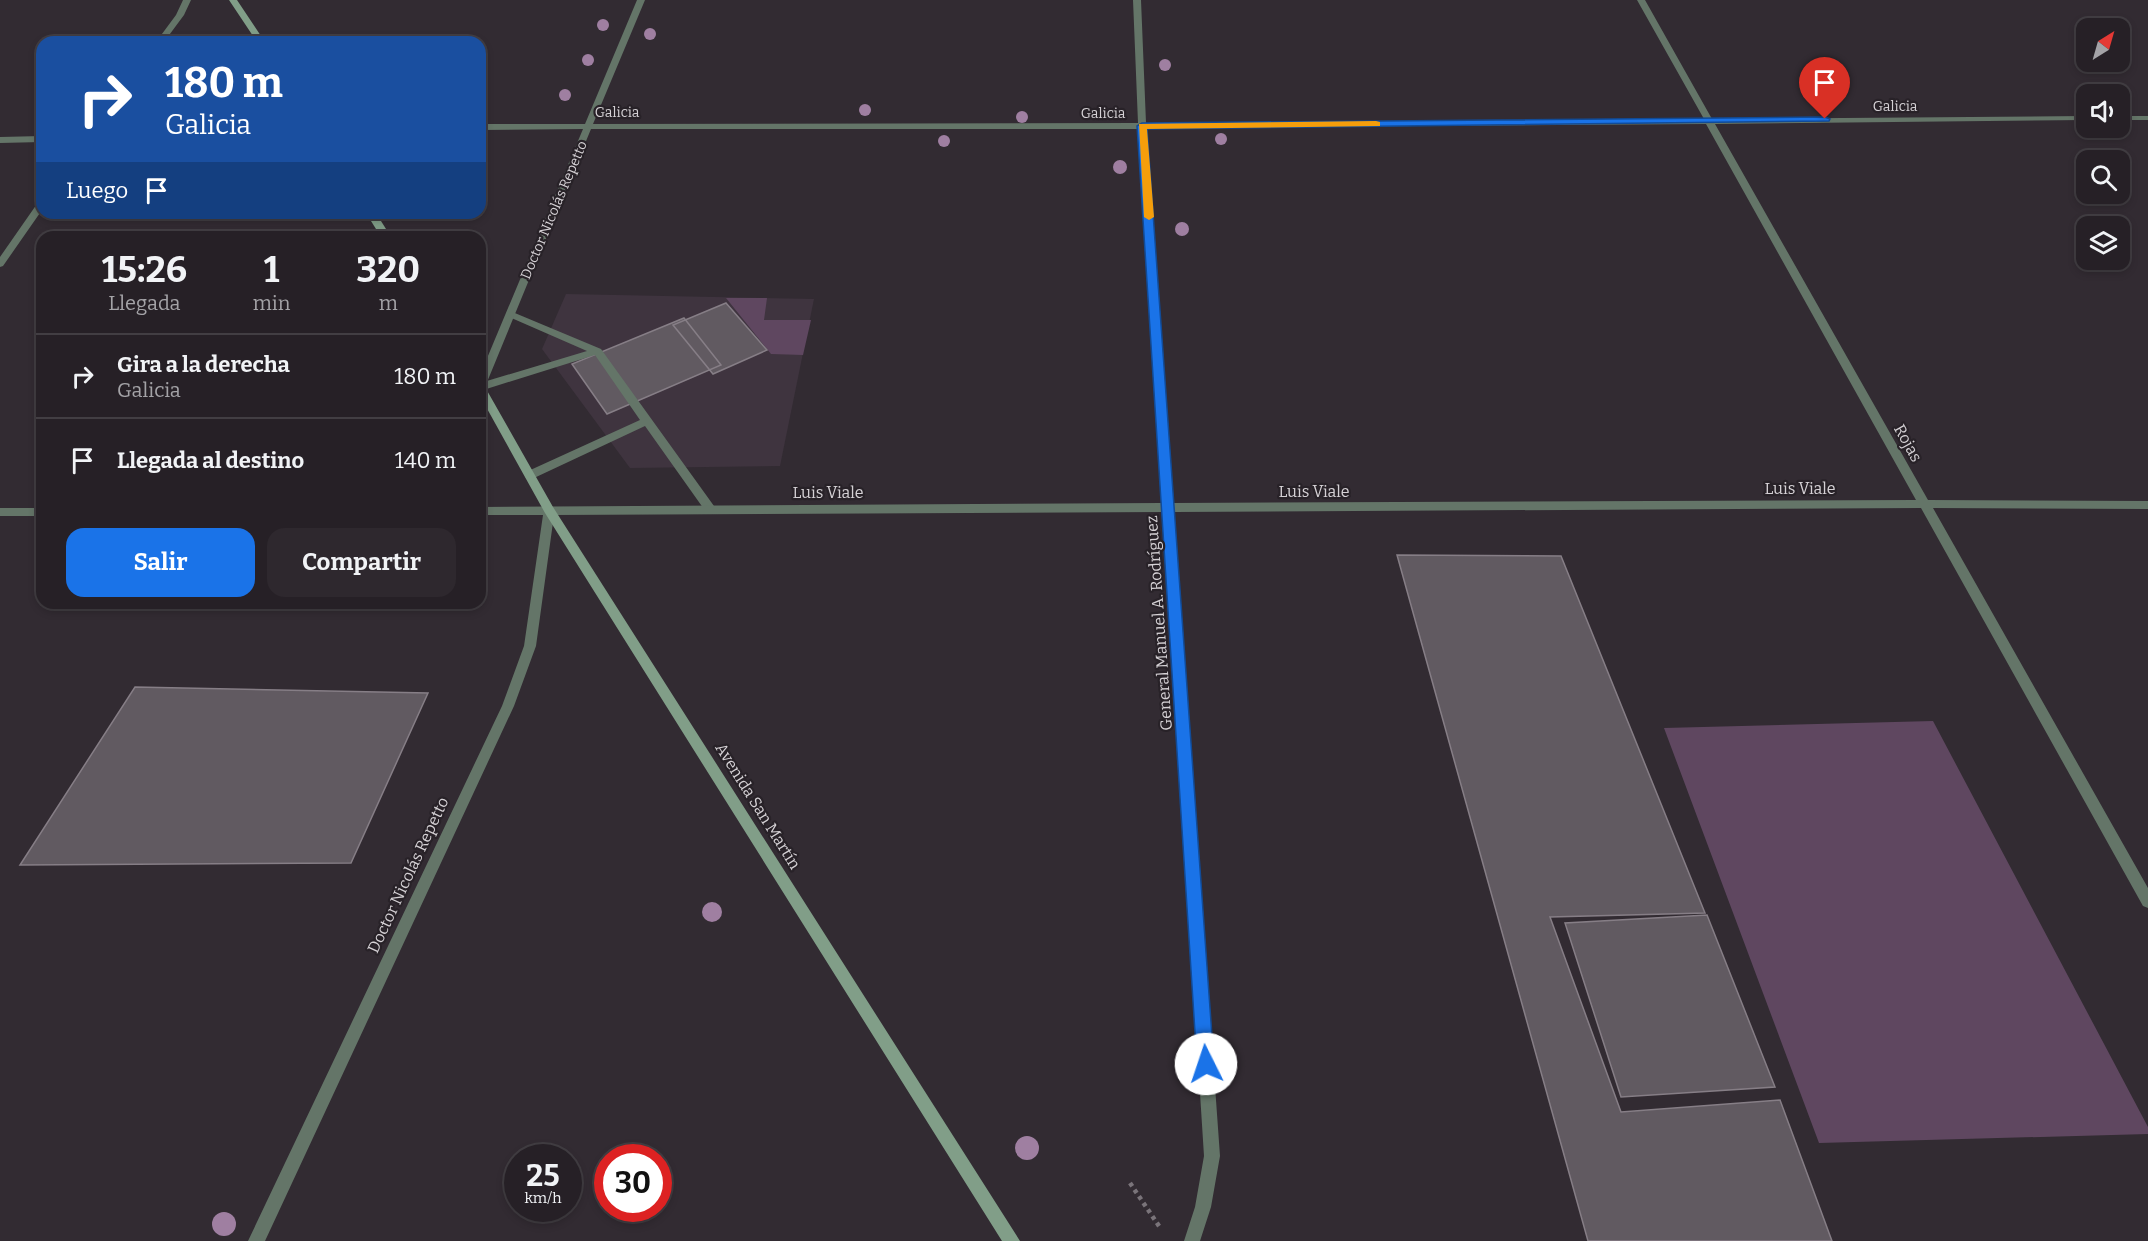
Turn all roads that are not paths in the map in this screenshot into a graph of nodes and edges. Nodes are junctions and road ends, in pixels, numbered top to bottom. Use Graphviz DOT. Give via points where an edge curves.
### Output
graph roads {
  1 [pos="187,0"];
  2 [pos="233,0"];
  3 [pos="641,0"];
  4 [pos="1137,0"];
  5 [pos="1641,0"];
  6 [pos="164,36"];
  7 [pos="257,36"];
  8 [pos="2076,118"];
  9 [pos="2130,118"];
  10 [pos="2148,118"];
  11 [pos="1707,120"];
  12 [pos="589,125"];
  13 [pos="1142,126"];
  14 [pos="486,127"];
  15 [pos="36,139"];
  16 [pos="0,140"];
  17 [pos="36,212"];
  18 [pos="0,264"];
  19 [pos="510,314"];
  20 [pos="597,351"];
  21 [pos="486,372"];
  22 [pos="486,385"];
  23 [pos="486,398"];
  24 [pos="647,421"];
  25 [pos="530,475"];
  26 [pos="1923,504"];
  27 [pos="2148,505"];
  28 [pos="1169,508"];
  29 [pos="710,509"];
  30 [pos="549,510"];
  31 [pos="486,511"];
  32 [pos="36,512"];
  33 [pos="0,513"];
  34 [pos="2148,901"];
  35 [pos="256,1241"];
  36 [pos="1012,1241"];
  37 [pos="1192,1241"];
  1 -- 6 [label="street"];
  2 -- 7 [label="main road"];
  3 -- 12 [label="street, Doctor Nicolás Repetto"];
  4 -- 13 [label="street, General Manuel A. Rodríguez"];
  5 -- 11 [label="street, Rojas"];
  8 -- 11 [label="street, Galicia"];
  9 -- 10 [label="street"];
  11 -- 13 [label="street, Galicia"];
  11 -- 26 [label="street, Rojas"];
  12 -- 13 [label="street, Galicia"];
  12 -- 14 [label="street, Galicia"];
  12 -- 19 [label="street, Doctor Nicolás Repetto"];
  13 -- 28 [label="street, General Manuel A. Rodríguez"];
  15 -- 16 [label="street"];
  17 -- 18 [label="street"];
  19 -- 20 [label="street"];
  19 -- 21 [label="street, Doctor Nicolás Repetto"];
  20 -- 22 [label="street"];
  20 -- 24 [label="street"];
  23 -- 25 [label="main road, Avenida San Martín"];
  24 -- 25 [label="street"];
  24 -- 29 [label="street"];
  25 -- 30 [label="main road, Avenida San Martín"];
  26 -- 27 [label="street, Luis Viale"];
  26 -- 28 [label="street, Luis Viale"];
  26 -- 34 [label="street, Rojas"];
  28 -- 29 [label="street, Luis Viale"];
  28 -- 37 [label="street, General Manuel A. Rodríguez" via="1212,1156"];
  29 -- 30 [label="street, Luis Viale"];
  30 -- 31 [label="street, Luis Viale"];
  30 -- 35 [label="street, Doctor Nicolás Repetto" via="530,646 508,706"];
  30 -- 36 [label="main road, Avenida San Martín"];
  32 -- 33 [label="street"];
}
